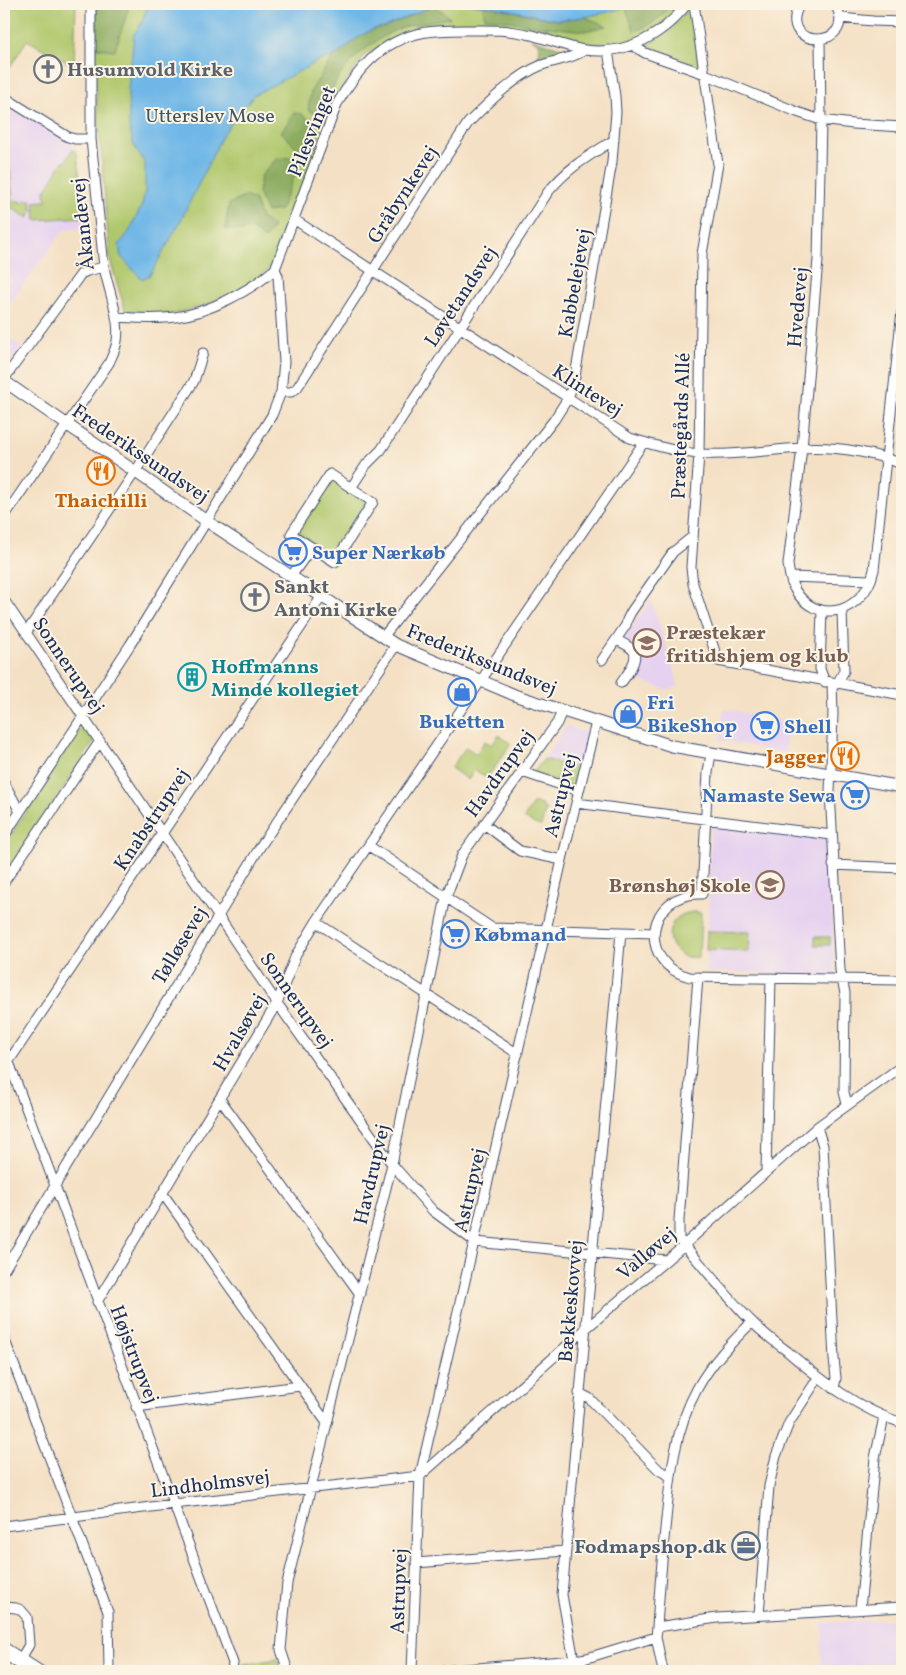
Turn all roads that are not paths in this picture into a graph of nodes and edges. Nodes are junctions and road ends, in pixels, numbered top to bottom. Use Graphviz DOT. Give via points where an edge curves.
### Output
graph roads {
  1 [pos="91,4"];
  2 [pos="687,4"];
  3 [pos="694,4"];
  4 [pos="800,4"];
  5 [pos="835,4"];
  6 [pos="840,18"];
  7 [pos="902,22"];
  8 [pos="820,40"];
  9 [pos="632,45"];
  10 [pos="585,50"];
  11 [pos="608,50"];
  12 [pos="705,74"];
  13 [pos="4,97"];
  14 [pos="821,120"];
  15 [pos="902,127"];
  16 [pos="91,139"];
  17 [pos="614,140"];
  18 [pos="295,220"];
  19 [pos="104,267"];
  20 [pos="275,269"];
  21 [pos="373,272"];
  22 [pos="902,311"];
  23 [pos="116,317"];
  24 [pos="460,328"];
  25 [pos="203,353"];
  26 [pos="4,380"];
  27 [pos="281,392"];
  28 [pos="568,398"];
  29 [pos="67,425"];
  30 [pos="644,442"];
  31 [pos="802,448"];
  32 [pos="699,454"];
  33 [pos="886,458"];
  34 [pos="902,464"];
  35 [pos="135,472"];
  36 [pos="351,488"];
  37 [pos="4,517"];
  38 [pos="208,522"];
  39 [pos="692,538"];
  40 [pos="312,547"];
  41 [pos="292,576"];
  42 [pos="790,577"];
  43 [pos="871,580"];
  44 [pos="322,596"];
  45 [pos="4,600"];
  46 [pos="822,610"];
  47 [pos="842,610"];
  48 [pos="26,632"];
  49 [pos="384,638"];
  50 [pos="617,640"];
  51 [pos="396,646"];
  52 [pos="602,660"];
  53 [pos="480,682"];
  54 [pos="621,683"];
  55 [pos="831,683"];
  56 [pos="902,695"];
  57 [pos="562,711"];
  58 [pos="84,717"];
  59 [pos="596,722"];
  60 [pos="100,741"];
  61 [pos="711,754"];
  62 [pos="522,772"];
  63 [pos="830,774"];
  64 [pos="4,782"];
  65 [pos="868,782"];
  66 [pos="902,786"];
  67 [pos="579,791"];
  68 [pos="902,794"];
  69 [pos="576,803"];
  70 [pos="20,812"];
  71 [pos="705,819"];
  72 [pos="484,824"];
  73 [pos="163,832"];
  74 [pos="832,835"];
  75 [pos="4,836"];
  76 [pos="369,846"];
  77 [pos="562,860"];
  78 [pos="834,865"];
  79 [pos="902,868"];
  80 [pos="4,882"];
  81 [pos="446,897"];
  82 [pos="218,915"];
  83 [pos="316,922"];
  84 [pos="546,930"];
  85 [pos="621,932"];
  86 [pos="654,933"];
  87 [pos="698,977"];
  88 [pos="771,978"];
  89 [pos="842,980"];
  90 [pos="902,980"];
  91 [pos="428,994"];
  92 [pos="277,1003"];
  93 [pos="4,1049"];
  94 [pos="518,1054"];
  95 [pos="9,1061"];
  96 [pos="902,1066"];
  97 [pos="220,1099"];
  98 [pos="847,1104"];
  99 [pos="816,1127"];
  100 [pos="392,1164"];
  101 [pos="766,1171"];
  102 [pos="54,1187"];
  103 [pos="163,1194"];
  104 [pos="475,1242"];
  105 [pos="684,1245"];
  106 [pos="592,1252"];
  107 [pos="666,1260"];
  108 [pos="4,1270"];
  109 [pos="360,1294"];
  110 [pos="97,1302"];
  111 [pos="752,1322"];
  112 [pos="585,1329"];
  113 [pos="4,1338"];
  114 [pos="818,1378"];
  115 [pos="300,1386"];
  116 [pos="834,1389"];
  117 [pos="579,1393"];
  118 [pos="136,1407"];
  119 [pos="884,1417"];
  120 [pos="902,1423"];
  121 [pos="327,1424"];
  122 [pos="420,1476"];
  123 [pos="670,1476"];
  124 [pos="311,1488"];
  125 [pos="174,1504"];
  126 [pos="72,1519"];
  127 [pos="4,1526"];
  128 [pos="565,1551"];
  129 [pos="416,1563"];
  130 [pos="4,1607"];
  131 [pos="902,1607"];
  132 [pos="860,1609"];
  133 [pos="759,1616"];
  134 [pos="656,1632"];
  135 [pos="4,1647"];
  136 [pos="4,1654"];
  137 [pos="21,1658"];
  138 [pos="574,1660"];
  139 [pos="464,1670"];
  140 [pos="29,1671"];
  141 [pos="41,1671"];
  142 [pos="109,1671"];
  143 [pos="232,1671"];
  144 [pos="288,1671"];
  145 [pos="412,1671"];
  146 [pos="442,1671"];
  147 [pos="576,1671"];
  148 [pos="663,1671"];
  1 -- 16 [label="street, Åkandevej"];
  2 -- 9 [label="street, Pilesvinget" via="658,33"];
  3 -- 12 [label="street, Præstegårds Allé"];
  4 -- 8 [label="street" via="795,12 798,29 811,39"];
  5 -- 6 [label="street"];
  6 -- 7 [label="street"];
  6 -- 8 [label="street" via="834,33"];
  8 -- 14 [label="street, Hvedevej"];
  9 -- 11 [label="street, Pilesvinget"];
  9 -- 12 [label="street" via="645,53"];
  10 -- 11 [label="street, Pilesvinget"];
  10 -- 18 [label="street, Pilesvinget" via="499,29 420,33 389,44 361,68 337,104"];
  10 -- 21 [label="street, Gråbynkevej" via="573,58 540,66 492,99 468,123"];
  11 -- 17 [label="street, Kabbelejevej" via="615,96"];
  12 -- 14 [label="street"];
  12 -- 32 [label="street, Præstegårds Allé" via="718,164 702,254"];
  13 -- 16 [label="street" via="68,136"];
  14 -- 15 [label="street"];
  14 -- 31 [label="street, Hvedevej" via="818,260"];
  16 -- 19 [label="street, Åkandevej"];
  17 -- 24 [label="street, Løvetandsvej" via="573,166 548,192"];
  17 -- 28 [label="street, Kabbelejevej" via="578,364"];
  18 -- 20 [label="street, Pilesvinget"];
  18 -- 21 [label="street, Klintevej"];
  19 -- 23 [label="street, Åkandevej"];
  19 -- 26 [label="street" via="81,274"];
  20 -- 23 [label="street, Pilesvinget" via="240,294 192,314"];
  20 -- 27 [label="street" via="284,362"];
  21 -- 24 [label="street, Klintevej"];
  21 -- 27 [label="street, Gråbynkevej" via="297,388"];
  22 -- 33 [label="street"];
  23 -- 29 [label="street, Åkandevej" via="117,341 109,363"];
  24 -- 28 [label="street, Klintevej"];
  24 -- 36 [label="street, Løvetandsvej" via="381,450"];
  25 -- 35 [label="street" via="194,381"];
  26 -- 29 [label="main road, Frederikssundsvej"];
  27 -- 38 [label="street" via="272,415"];
  28 -- 30 [label="street, Klintevej" via="630,438"];
  28 -- 49 [label="street, Kabbelejevej"];
  29 -- 35 [label="main road, Frederikssundsvej"];
  29 -- 37 [label="street, Åkandevej"];
  30 -- 32 [label="street, Klintevej"];
  30 -- 53 [label="street, Hvalsøvej"];
  31 -- 32 [label="street, Klintevej"];
  31 -- 33 [label="street, Klintevej" via="833,448"];
  31 -- 42 [label="street, Hvedevej" via="789,553"];
  32 -- 39 [label="street, Præstegårds Allé"];
  33 -- 34 [label="street, Klintevej"];
  33 -- 43 [label="street"];
  35 -- 38 [label="main road, Frederikssundsvej"];
  35 -- 48 [label="street"];
  36 -- 40 [label="street" via="330,474 292,534"];
  36 -- 40 [label="street" via="374,502 335,562"];
  38 -- 41 [label="main road, Frederikssundsvej"];
  38 -- 58 [label="street"];
  39 -- 50 [label="street" via="673,552 631,612"];
  39 -- 55 [label="street, Præstegårds Allé" via="693,584 718,661"];
  40 -- 41 [label="street"];
  41 -- 44 [label="main road, Frederikssundsvej"];
  42 -- 43 [label="street"];
  42 -- 46 [label="street" via="801,598"];
  43 -- 47 [label="street" via="860,599"];
  44 -- 49 [label="main road, Frederikssundsvej"];
  44 -- 73 [label="street, Knabstrupvej"];
  45 -- 48 [label="street, Sonnerupvej"];
  46 -- 47 [label="street"];
  46 -- 55 [label="street" via="820,669"];
  47 -- 55 [label="street" via="844,671"];
  48 -- 58 [label="street, Sonnerupvej"];
  49 -- 51 [label="main road, Frederikssundsvej"];
  50 -- 52 [label="street"];
  50 -- 54 [label="street" via="635,654 633,664"];
  51 -- 53 [label="main road, Frederikssundsvej"];
  51 -- 82 [label="street, Tølløsevej"];
  53 -- 57 [label="main road, Frederikssundsvej"];
  53 -- 76 [label="street, Hvalsøvej"];
  55 -- 56 [label="street, Præstegårds Allé"];
  55 -- 63 [label="street"];
  57 -- 59 [label="main road, Frederikssundsvej"];
  57 -- 62 [label="street, Havdrupvej"];
  58 -- 60 [label="street, Sonnerupvej"];
  58 -- 70 [label="street"];
  59 -- 61 [label="main road, Frederikssundsvej" via="672,746"];
  59 -- 67 [label="street, Astrupvej"];
  60 -- 73 [label="street, Sonnerupvej"];
  60 -- 80 [label="street"];
  61 -- 63 [label="main road, Frederikssundsvej"];
  61 -- 71 [label="street"];
  62 -- 67 [label="street"];
  62 -- 72 [label="street, Havdrupvej"];
  63 -- 65 [label="main road, Frederikssundsvej"];
  63 -- 74 [label="street"];
  64 -- 70 [label="street"];
  65 -- 66 [label="main road, Frederikssundsvej"];
  65 -- 68 [label="main road, Frederikssundsvej"];
  67 -- 69 [label="street, Astrupvej"];
  69 -- 71 [label="street"];
  69 -- 77 [label="street, Astrupvej"];
  70 -- 75 [label="street"];
  71 -- 74 [label="street"];
  71 -- 86 [label="street" via="702,894 686,894 672,901 658,918"];
  72 -- 77 [label="street" via="520,850"];
  72 -- 81 [label="street, Havdrupvej" via="462,855"];
  73 -- 82 [label="street, Sonnerupvej"];
  73 -- 95 [label="street, Knabstrupvej"];
  74 -- 78 [label="street"];
  76 -- 81 [label="street"];
  76 -- 83 [label="street, Hvalsøvej"];
  77 -- 84 [label="street, Astrupvej"];
  78 -- 79 [label="street"];
  78 -- 89 [label="street"];
  81 -- 84 [label="street" via="492,928"];
  81 -- 91 [label="street, Havdrupvej"];
  82 -- 92 [label="street, Sonnerupvej"];
  82 -- 102 [label="street, Tølløsevej"];
  83 -- 91 [label="street"];
  83 -- 92 [label="street, Hvalsøvej" via="296,955"];
  84 -- 85 [label="street"];
  84 -- 94 [label="street, Astrupvej"];
  85 -- 86 [label="street"];
  85 -- 106 [label="street, Bækkeskovvej"];
  86 -- 87 [label="street" via="656,948 664,962 676,972"];
  87 -- 88 [label="street"];
  87 -- 105 [label="street" via="679,1220 679,1239"];
  88 -- 89 [label="street"];
  88 -- 101 [label="street"];
  89 -- 90 [label="street"];
  89 -- 98 [label="street" via="845,993 844,1092"];
  91 -- 94 [label="street"];
  91 -- 100 [label="street, Havdrupvej"];
  92 -- 97 [label="street, Hvalsøvej"];
  92 -- 100 [label="street, Sonnerupvej"];
  93 -- 95 [label="street, Højstrupvej"];
  94 -- 104 [label="street, Astrupvej"];
  95 -- 102 [label="street, Højstrupvej"];
  96 -- 98 [label="street, Valløvej"];
  97 -- 103 [label="street, Hvalsøvej"];
  97 -- 109 [label="street"];
  98 -- 99 [label="street, Valløvej"];
  99 -- 101 [label="street, Valløvej"];
  99 -- 116 [label="street" via="823,1146"];
  100 -- 104 [label="street, Sonnerupvej" via="433,1211"];
  100 -- 109 [label="street, Havdrupvej"];
  101 -- 105 [label="street, Valløvej"];
  102 -- 108 [label="street, Tølløsevej"];
  102 -- 110 [label="street, Højstrupvej"];
  103 -- 110 [label="street, Hvalsøvej"];
  103 -- 115 [label="street"];
  104 -- 106 [label="street"];
  104 -- 122 [label="street, Astrupvej"];
  105 -- 107 [label="street, Valløvej"];
  105 -- 111 [label="street"];
  106 -- 107 [label="street"];
  106 -- 112 [label="street, Bækkeskovvej"];
  107 -- 112 [label="street, Valløvej"];
  109 -- 121 [label="street, Havdrupvej"];
  110 -- 118 [label="street, Højstrupvej"];
  111 -- 114 [label="street"];
  111 -- 123 [label="street" via="726,1347 697,1390 684,1416"];
  112 -- 117 [label="street, Bækkeskovvej"];
  112 -- 122 [label="street, Valløvej"];
  113 -- 126 [label="street"];
  114 -- 116 [label="street"];
  114 -- 133 [label="street" via="789,1423 776,1456 769,1486"];
  115 -- 118 [label="street"];
  115 -- 121 [label="street"];
  116 -- 119 [label="street"];
  117 -- 123 [label="street" via="589,1398 659,1470"];
  117 -- 128 [label="street, Bækkeskovvej"];
  118 -- 125 [label="street, Højstrupvej"];
  119 -- 120 [label="street"];
  119 -- 132 [label="street" via="875,1458"];
  121 -- 124 [label="street, Havdrupvej"];
  122 -- 124 [label="street, Lindholmsvej"];
  122 -- 129 [label="street, Astrupvej"];
  123 -- 134 [label="street"];
  124 -- 125 [label="street, Lindholmsvej"];
  124 -- 144 [label="street, Havdrupvej" via="287,1583 281,1650"];
  125 -- 126 [label="street, Lindholmsvej"];
  125 -- 143 [label="street, Højstrupvej" via="233,1663"];
  126 -- 127 [label="street, Lindholmsvej"];
  126 -- 142 [label="street" via="108,1612"];
  128 -- 129 [label="street"];
  128 -- 138 [label="street, Bækkeskovvej" via="562,1595"];
  129 -- 145 [label="street, Astrupvej"];
  130 -- 137 [label="street" via="16,1608 27,1617 29,1645"];
  131 -- 132 [label="street"];
  132 -- 133 [label="street"];
  133 -- 134 [label="street" via="702,1619"];
  134 -- 138 [label="street"];
  134 -- 148 [label="street"];
  135 -- 137 [label="street"];
  136 -- 140 [label="street"];
  137 -- 141 [label="street"];
  138 -- 139 [label="street"];
  138 -- 147 [label="street, Bækkeskovvej"];
  139 -- 146 [label="street"];
}
